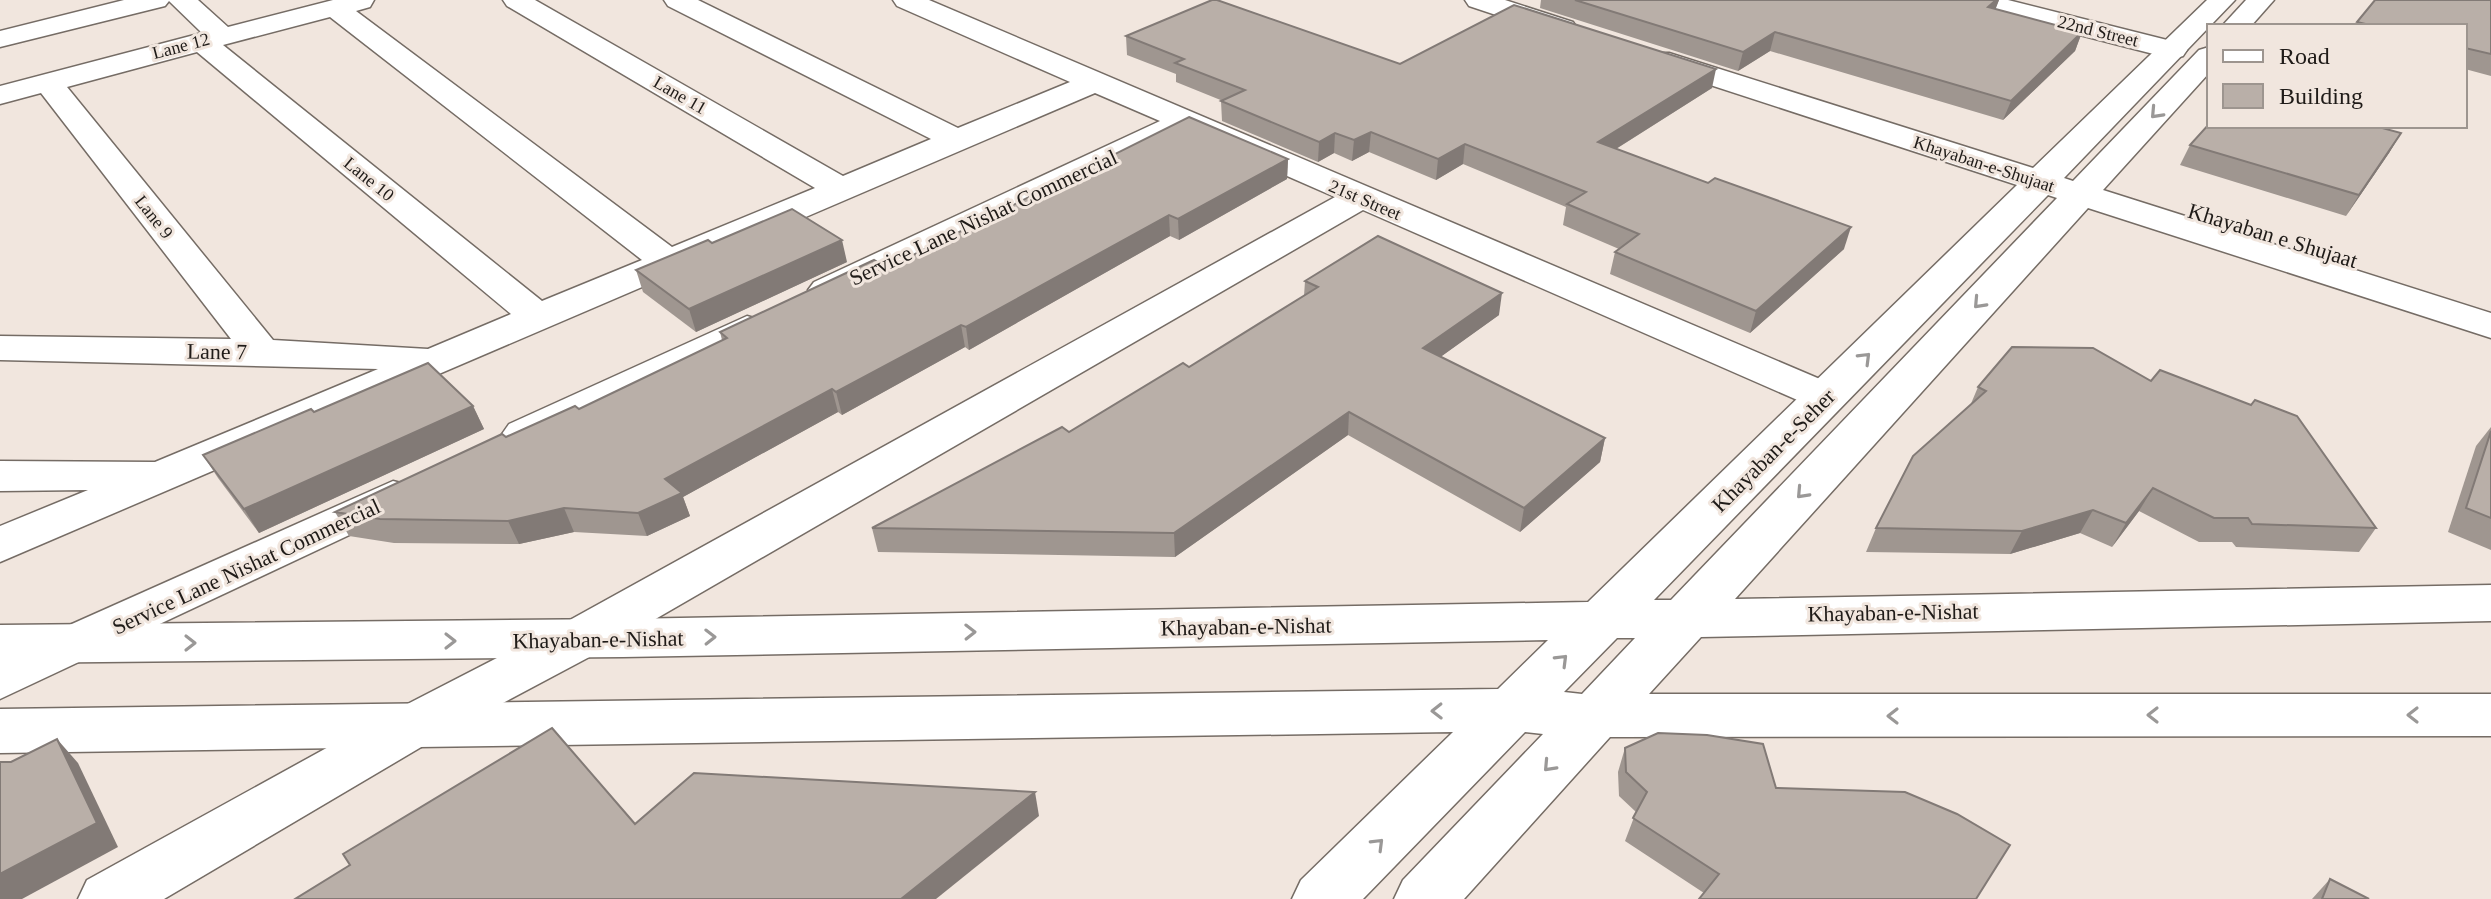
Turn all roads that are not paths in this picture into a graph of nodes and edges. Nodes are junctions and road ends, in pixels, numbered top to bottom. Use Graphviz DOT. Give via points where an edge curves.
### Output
graph roads {
  1 [pos="156,0"];
  2 [pos="182,0"];
  3 [pos="516,0"];
  4 [pos="677,0"];
  5 [pos="906,0"];
  6 [pos="1478,0"];
  7 [pos="1528,0"];
  8 [pos="1976,0"];
  9 [pos="2222,0"];
  10 [pos="2261,0"];
  11 [pos="349,4"];
  12 [pos="2208,24"];
  13 [pos="2238,24"];
  14 [pos="2207,26"];
  15 [pos="211,38"];
  16 [pos="0,39"];
  17 [pos="1639,44"];
  18 [pos="2191,53"];
  19 [pos="48,82"];
  20 [pos="1095,82"];
  21 [pos="0,95"];
  22 [pos="1184,121"];
  23 [pos="957,140"];
  24 [pos="2067,181"];
  25 [pos="843,190"];
  26 [pos="1359,198"];
  27 [pos="668,262"];
  28 [pos="2491,303"];
  29 [pos="537,316"];
  30 [pos="2491,326"];
  31 [pos="7,339"];
  32 [pos="261,352"];
  33 [pos="434,359"];
  34 [pos="1826,397"];
  35 [pos="483,454"];
  36 [pos="165,474"];
  37 [pos="0,476"];
  38 [pos="425,481"];
  39 [pos="0,545"];
  40 [pos="2491,603"];
  41 [pos="1688,616"];
  42 [pos="1604,618"];
  43 [pos="577,640"];
  44 [pos="0,644"];
  45 [pos="82,644"];
  46 [pos="0,679"];
  47 [pos="1512,710"];
  48 [pos="2491,715"];
  49 [pos="1595,716"];
  50 [pos="409,728"];
  51 [pos="0,731"];
  52 [pos="109,899"];
  53 [pos="1323,899"];
  54 [pos="1425,899"];
  1 -- 16 [label="street"];
  2 -- 15 [label="street, Lane 10"];
  3 -- 25 [label="street, Lane 11"];
  4 -- 23 [label="street"];
  5 -- 20 [label="street, 21st Street"];
  6 -- 7 [label="street" via="1586,27"];
  8 -- 18 [label="street, 22nd Street"];
  9 -- 12 [label="street, Khayaban-e-Seher"];
  10 -- 13 [label="street"];
  11 -- 15 [label="street, Lane 12"];
  11 -- 27 [label="street"];
  14 -- 18 [label="street, Khayaban-e-Seher"];
  15 -- 19 [label="street, Lane 12"];
  15 -- 29 [label="street, Lane 10"];
  17 -- 24 [label="street, Khayaban-e-Shujaat"];
  18 -- 24 [label="street, Khayaban-e-Seher"];
  19 -- 21 [label="street, Lane 12"];
  19 -- 32 [label="street, Lane 9"];
  20 -- 22 [label="street, 21st Street"];
  20 -- 23 [label="street"];
  22 -- 26 [label="street, 21st Street"];
  22 -- 35 [label="street, Service Lane Nishat Commercial"];
  23 -- 25 [label="street"];
  24 -- 28 [label="street, Khayaban e Shujaat"];
  24 -- 30 [label="street, Khayaban-e-Shujaat"];
  34 -- 24 [label="street, Khayaban-e-Seher, one-way"];
  24 -- 41 [label="street, Khayaban-e-Seher, one-way"];
  25 -- 27 [label="street"];
  26 -- 34 [label="street, 21st Street"];
  26 -- 43 [label="street"];
  27 -- 29 [label="street"];
  29 -- 33 [label="street"];
  31 -- 32 [label="street, Lane 7"];
  32 -- 33 [label="street, Lane 7"];
  33 -- 36 [label="street"];
  34 -- 42 [label="street, Khayaban-e-Seher"];
  36 -- 37 [label="street"];
  36 -- 39 [label="street"];
  38 -- 45 [label="street, Service Lane Nishat Commercial"];
  40 -- 41 [label="street, Khayaban-e-Nishat"];
  41 -- 42 [label="street, Khayaban-e-Nishat"];
  41 -- 49 [label="street, Khayaban-e-Seher"];
  43 -- 42 [label="street, Khayaban-e-Nishat, one-way"];
  47 -- 42 [label="street, Khayaban-e-Seher, one-way"];
  45 -- 43 [label="street, Khayaban-e-Nishat, one-way"];
  43 -- 50 [label="street"];
  44 -- 45 [label="street, Khayaban-e-Nishat"];
  45 -- 46 [label="street, Service Lane Nishat Commercial"];
  47 -- 49 [label="street"];
  47 -- 50 [label="street, one-way"];
  53 -- 47 [label="street, Khayaban-e-Seher, one-way"];
  48 -- 49 [label="street, one-way"];
  49 -- 54 [label="street, Khayaban-e-Seher, one-way"];
  50 -- 51 [label="street"];
  50 -- 52 [label="street"];
}
